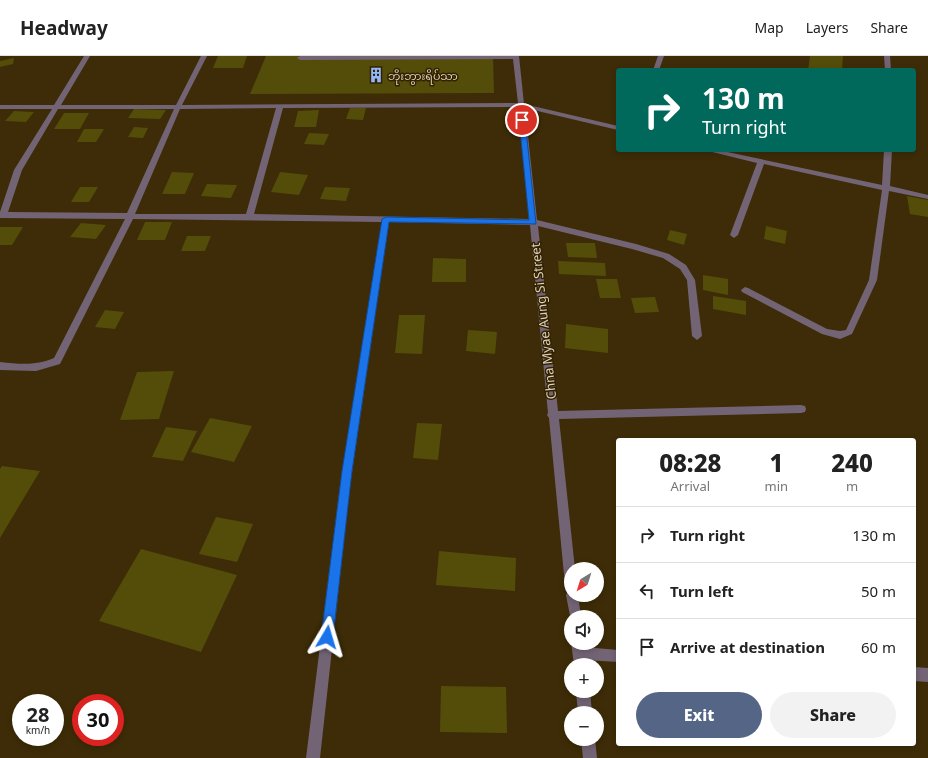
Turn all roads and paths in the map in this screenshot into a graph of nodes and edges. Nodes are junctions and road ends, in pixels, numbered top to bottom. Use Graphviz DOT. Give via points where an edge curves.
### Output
graph roads {
  1 [pos="87,56"];
  2 [pos="204,56"];
  3 [pos="516,56"];
  4 [pos="660,56"];
  5 [pos="887,56"];
  6 [pos="300,58"];
  7 [pos="657,68"];
  8 [pos="888,68"];
  9 [pos="521,105"];
  10 [pos="0,107"];
  11 [pos="57,107"];
  12 [pos="178,107"];
  13 [pos="280,107"];
  14 [pos="616,128"];
  15 [pos="718,152"];
  16 [pos="888,152"];
  17 [pos="761,161"];
  18 [pos="886,188"];
  19 [pos="928,197"];
  20 [pos="2,215"];
  21 [pos="130,216"];
  22 [pos="249,217"];
  23 [pos="386,219"];
  24 [pos="533,222"];
  25 [pos="734,235"];
  26 [pos="745,290"];
  27 [pos="697,336"];
  28 [pos="0,366"];
  29 [pos="802,409"];
  30 [pos="552,415"];
  31 [pos="568,562"];
  32 [pos="579,654"];
  33 [pos="616,656"];
  34 [pos="916,674"];
  35 [pos="928,675"];
  36 [pos="589,746"];
  37 [pos="313,758"];
  38 [pos="590,758"];
  1 -- 11 [label="street"];
  2 -- 12 [label="street"];
  3 -- 6 [label="street"];
  3 -- 9 [label="street, Chna Myae Aung Si Street"];
  4 -- 7 [label="street"];
  5 -- 8 [label="street"];
  9 -- 13 [label="street"];
  9 -- 14 [label="street"];
  9 -- 24 [label="street, Chna Myae Aung Si Street"];
  10 -- 11 [label="street"];
  11 -- 12 [label="street"];
  11 -- 20 [label="street" via="18,170"];
  12 -- 13 [label="street"];
  12 -- 21 [label="street"];
  13 -- 22 [label="street"];
  15 -- 17 [label="street"];
  16 -- 18 [label="street"];
  17 -- 18 [label="street"];
  17 -- 25 [label="street"];
  18 -- 19 [label="street"];
  18 -- 26 [label="street" via="873,280 849,332 840,335 825,332"];
  20 -- 21 [label="street"];
  21 -- 22 [label="street"];
  21 -- 28 [label="street" via="57,362 30,369"];
  22 -- 23 [label="street"];
  23 -- 24 [label="street"];
  23 -- 37 [label="street" via="346,478"];
  24 -- 27 [label="street" via="633,246 666,256 683,267 690,280"];
  24 -- 30 [label="street, Chna Myae Aung Si Street"];
  29 -- 30 [label="street"];
  30 -- 31 [label="street, Chna Myae Aung Si Street"];
  32 -- 33 [label="street"];
  34 -- 35 [label="street"];
  36 -- 38 [label="street"];
}
